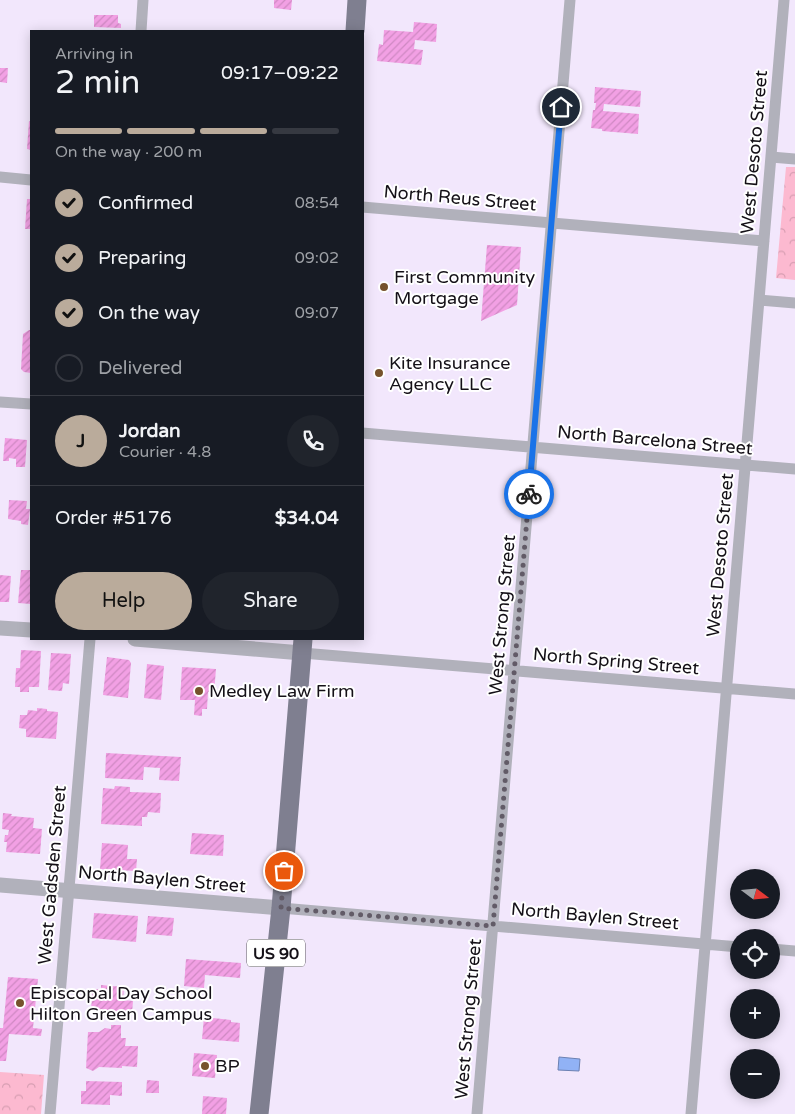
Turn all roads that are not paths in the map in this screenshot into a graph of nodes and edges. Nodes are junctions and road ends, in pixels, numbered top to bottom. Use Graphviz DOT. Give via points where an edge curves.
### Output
graph roads {
  1 [pos="143,0"];
  2 [pos="357,0"];
  3 [pos="570,0"];
  4 [pos="784,0"];
  5 [pos="141,30"];
  6 [pos="355,30"];
  7 [pos="771,157"];
  8 [pos="795,159"];
  9 [pos="0,177"];
  10 [pos="30,180"];
  11 [pos="364,207"];
  12 [pos="552,223"];
  13 [pos="764,241"];
  14 [pos="759,300"];
  15 [pos="795,303"];
  16 [pos="0,402"];
  17 [pos="30,404"];
  18 [pos="364,433"];
  19 [pos="533,447"];
  20 [pos="745,465"];
  21 [pos="795,469"];
  22 [pos="0,628"];
  23 [pos="30,630"];
  24 [pos="90,640"];
  25 [pos="158,640"];
  26 [pos="303,646"];
  27 [pos="515,671"];
  28 [pos="726,689"];
  29 [pos="795,694"];
  30 [pos="0,885"];
  31 [pos="68,890"];
  32 [pos="281,908"];
  33 [pos="493,926"];
  34 [pos="705,944"];
  35 [pos="730,946"];
  36 [pos="780,950"];
  37 [pos="795,951"];
  38 [pos="50,1114"];
  39 [pos="259,1114"];
  40 [pos="477,1114"];
  41 [pos="691,1114"];
  1 -- 5 [label="street"];
  2 -- 6 [label="main road"];
  3 -- 12 [label="street, West Strong Street"];
  4 -- 7 [label="street, West Desoto Street"];
  7 -- 8 [label="street"];
  7 -- 13 [label="street, West Desoto Street"];
  9 -- 10 [label="street"];
  11 -- 12 [label="street, North Reus Street"];
  12 -- 13 [label="street, North Reus Street"];
  12 -- 19 [label="street, West Strong Street"];
  13 -- 14 [label="street, West Desoto Street"];
  14 -- 15 [label="street"];
  14 -- 20 [label="street, West Desoto Street"];
  16 -- 17 [label="street"];
  18 -- 19 [label="street, North Barcelona Street"];
  19 -- 20 [label="street, North Barcelona Street"];
  19 -- 27 [label="street, West Strong Street"];
  20 -- 21 [label="street, North Barcelona Street"];
  20 -- 28 [label="street, West Desoto Street"];
  22 -- 23 [label="street"];
  24 -- 31 [label="street, West Gadsden Street"];
  25 -- 26 [label="street, North Spring Street"];
  26 -- 27 [label="street, North Spring Street"];
  26 -- 32 [label="main road, US 90"];
  27 -- 28 [label="street, North Spring Street"];
  27 -- 33 [label="street, West Strong Street"];
  28 -- 29 [label="street, North Spring Street"];
  28 -- 34 [label="street, West Desoto Street"];
  30 -- 31 [label="street, North Baylen Street"];
  31 -- 32 [label="street, North Baylen Street"];
  31 -- 38 [label="street, West Gadsden Street"];
  32 -- 33 [label="street, North Baylen Street"];
  32 -- 39 [label="main road, US 90"];
  33 -- 34 [label="street, North Baylen Street"];
  33 -- 40 [label="street, West Strong Street"];
  34 -- 35 [label="street, North Baylen Street"];
  34 -- 41 [label="street, West Desoto Street"];
  36 -- 37 [label="street"];
}
